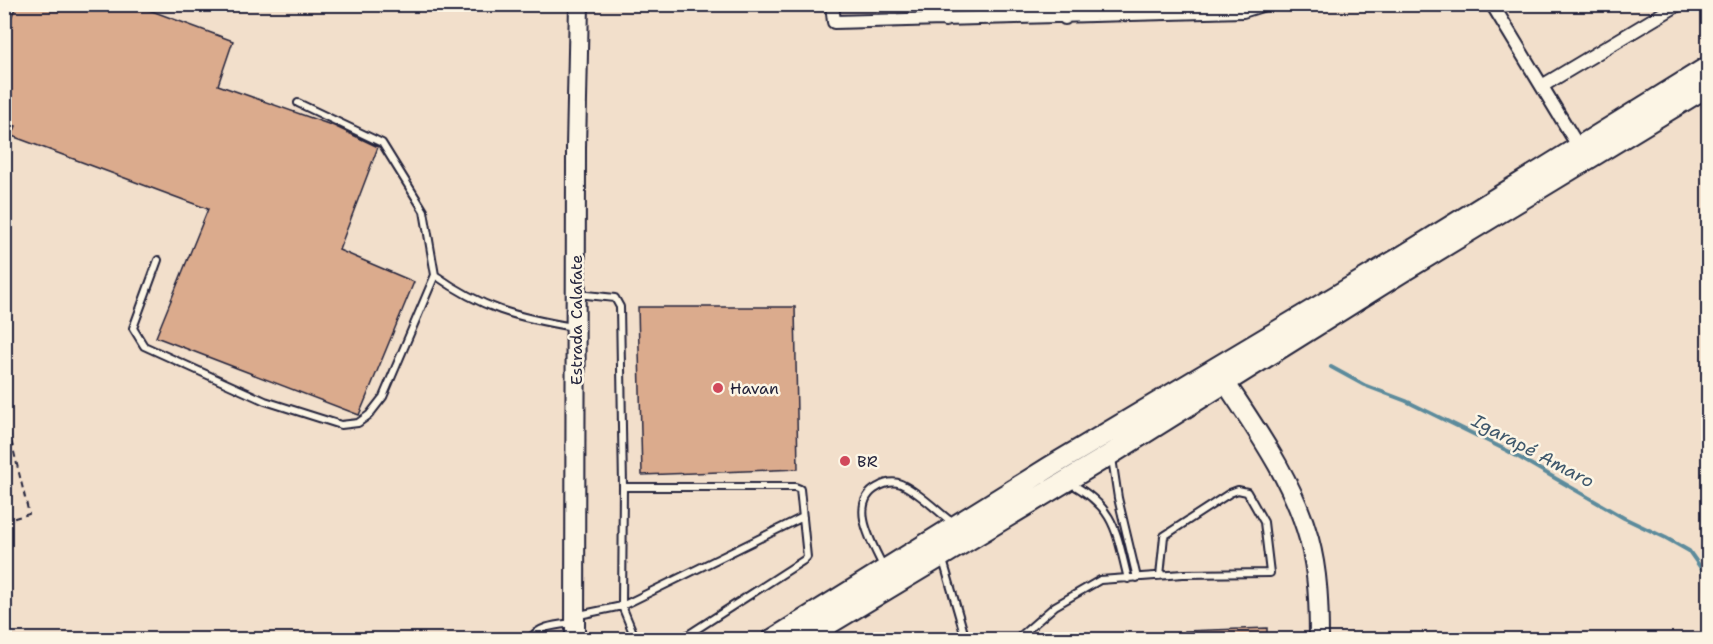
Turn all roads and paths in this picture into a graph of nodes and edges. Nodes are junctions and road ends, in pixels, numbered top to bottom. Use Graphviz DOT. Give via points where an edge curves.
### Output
graph roads {
  1 [pos="579,4"];
  2 [pos="832,4"];
  3 [pos="944,4"];
  4 [pos="1065,4"];
  5 [pos="1265,4"];
  6 [pos="1492,4"];
  7 [pos="1679,4"];
  8 [pos="1065,18"];
  9 [pos="945,20"];
  10 [pos="1708,67"];
  11 [pos="1542,86"];
  12 [pos="1708,86"];
  13 [pos="298,103"];
  14 [pos="1578,146"];
  15 [pos="159,260"];
  16 [pos="435,275"];
  17 [pos="577,294"];
  18 [pos="576,328"];
  19 [pos="1225,382"];
  20 [pos="4,411"];
  21 [pos="1111,454"];
  22 [pos="1067,481"];
  23 [pos="623,487"];
  24 [pos="803,517"];
  25 [pos="4,521"];
  26 [pos="956,526"];
  27 [pos="942,557"];
  28 [pos="884,569"];
  29 [pos="1160,576"];
  30 [pos="1137,578"];
  31 [pos="1128,579"];
  32 [pos="622,606"];
  33 [pos="574,631"];
  34 [pos="529,639"];
  35 [pos="636,639"];
  36 [pos="680,639"];
  37 [pos="772,639"];
  38 [pos="802,639"];
  39 [pos="966,639"];
  40 [pos="1016,639"];
  41 [pos="1319,639"];
  1 -- 17 [label="street, Estrada Calafate"];
  2 -- 9 [label="street" via="834,22"];
  3 -- 9 [label="street"];
  4 -- 8 [label="street"];
  5 -- 8 [label="street" via="1243,12"];
  6 -- 11 [label="street"];
  7 -- 11 [label="street"];
  8 -- 9 [label="street"];
  10 -- 14 [label="main road"];
  11 -- 14 [label="street"];
  12 -- 19 [label="main road"];
  13 -- 16 [label="lane" via="382,143 424,211"];
  14 -- 26 [label="main road"];
  15 -- 16 [label="lane" via="133,328 144,346 265,401 341,425 358,423 383,397"];
  16 -- 18 [label="lane" via="463,295 495,310"];
  17 -- 18 [label="street, Estrada Calafate"];
  17 -- 23 [label="lane" via="615,298 620,307"];
  18 -- 33 [label="street, Estrada Calafate"];
  19 -- 21 [label="main road"];
  19 -- 41 [label="street" via="1268,448 1300,511 1316,576"];
  20 -- 25 [label="path" via="30,514"];
  21 -- 22 [label="main road"];
  21 -- 30 [label="lane"];
  22 -- 27 [label="main road"];
  22 -- 31 [label="lane" via="1103,506 1116,529"];
  23 -- 24 [label="lane" via="798,487"];
  23 -- 32 [label="lane"];
  24 -- 32 [label="lane"];
  24 -- 36 [label="lane" via="807,557 804,560"];
  26 -- 28 [label="main road"];
  26 -- 28 [label="lane" via="899,483 876,488 868,495 864,509 866,529"];
  27 -- 38 [label="main road"];
  27 -- 39 [label="lane"];
  28 -- 37 [label="main road"];
  29 -- 29 [label="lane" via="1270,573 1264,522 1247,492 1230,493 1164,537"];
  29 -- 30 [label="lane"];
  30 -- 31 [label="lane"];
  31 -- 40 [label="lane" via="1091,583 1055,606"];
  32 -- 33 [label="lane"];
  32 -- 35 [label="lane"];
  33 -- 34 [label="lane" via="543,628"];
}
